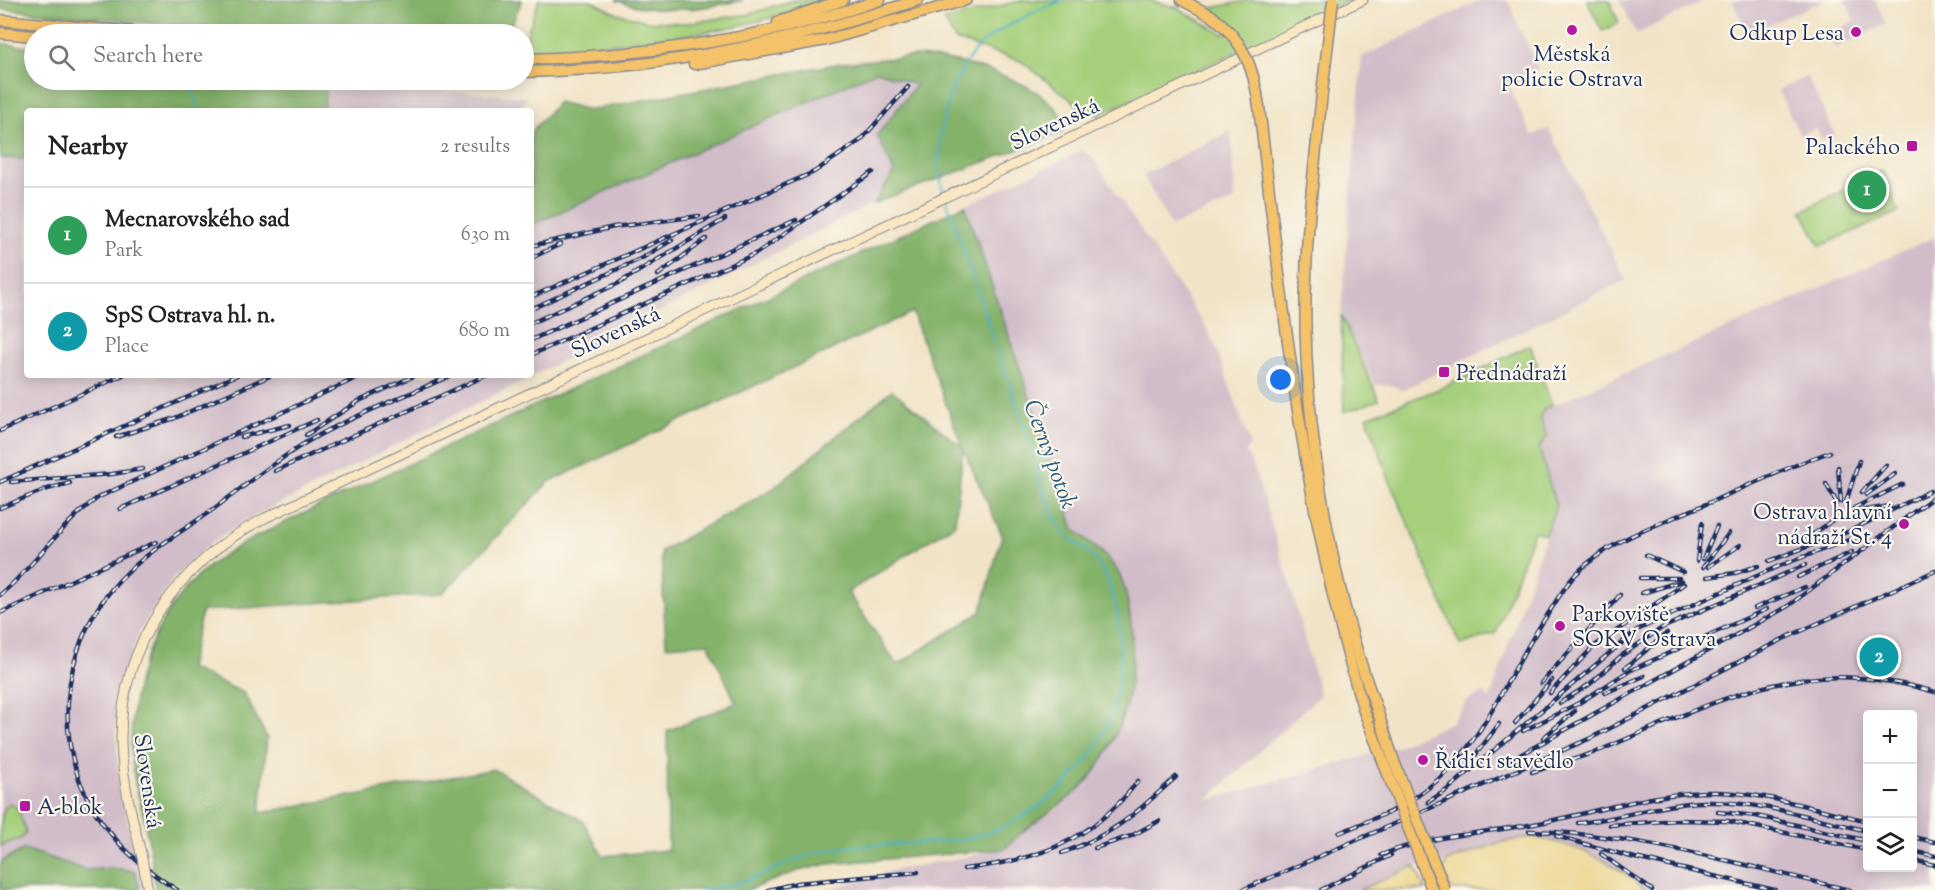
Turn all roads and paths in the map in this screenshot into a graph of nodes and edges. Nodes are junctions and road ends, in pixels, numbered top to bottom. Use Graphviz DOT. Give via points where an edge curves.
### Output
graph roads {
  1 [pos="843,0"];
  2 [pos="880,0"];
  3 [pos="918,0"];
  4 [pos="966,0"];
  5 [pos="1182,0"];
  6 [pos="1333,0"];
  7 [pos="1363,0"];
  8 [pos="1337,12"];
  9 [pos="1325,17"];
  10 [pos="0,20"];
  11 [pos="48,24"];
  12 [pos="0,33"];
  13 [pos="24,35"];
  14 [pos="1251,52"];
  15 [pos="628,53"];
  16 [pos="1242,57"];
  17 [pos="534,59"];
  18 [pos="589,69"];
  19 [pos="534,72"];
  20 [pos="148,890"];
  21 [pos="1432,890"];
  22 [pos="1445,890"];
  1 -- 15 [label="highway" via="768,25"];
  2 -- 15 [label="highway" via="819,19 730,39"];
  3 -- 18 [label="highway" via="739,50"];
  4 -- 18 [label="highway" via="826,40 722,61 611,73"];
  5 -- 21 [label="highway, bridge" via="1212,16 1233,34 1252,68 1314,508 1336,611 1364,711"];
  6 -- 22 [label="highway, bridge" via="1305,281 1310,405 1332,545 1359,653 1398,774"];
  7 -- 8 [label="street"];
  9 -- 14 [label="street"];
  10 -- 11 [label="highway"];
  12 -- 13 [label="highway"];
  15 -- 17 [label="highway"];
  16 -- 20 [label="street, Slovenská, bridge" via="263,519 214,549 185,576 161,607 141,643 127,687 122,724 123,764"];
  18 -- 19 [label="highway"];
}
